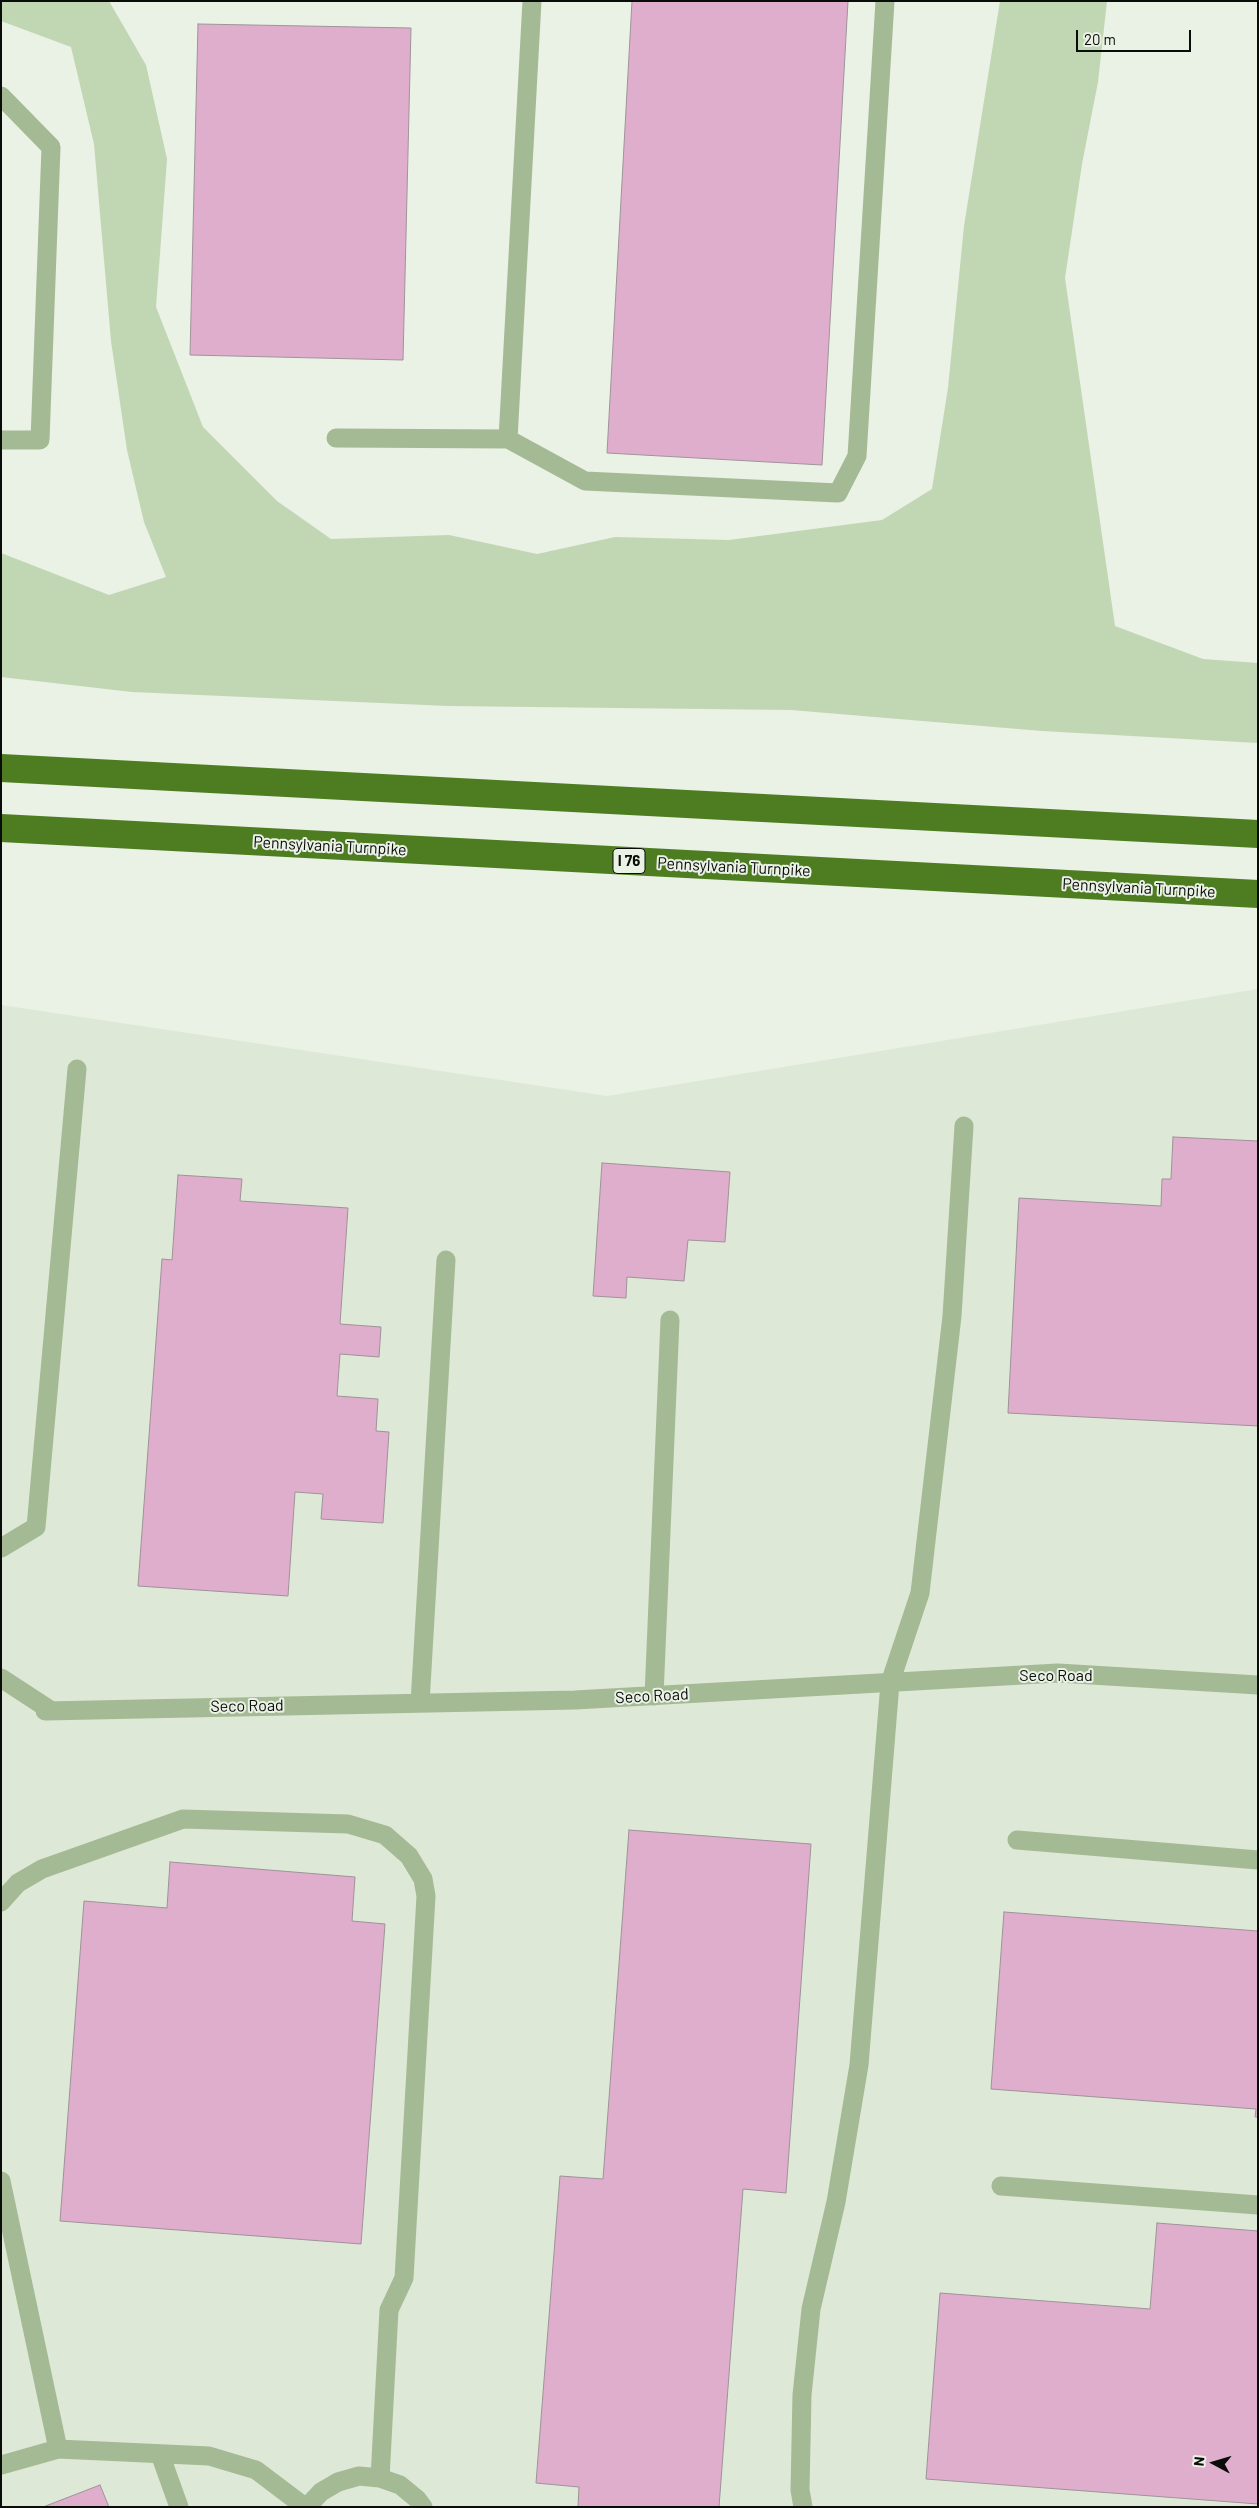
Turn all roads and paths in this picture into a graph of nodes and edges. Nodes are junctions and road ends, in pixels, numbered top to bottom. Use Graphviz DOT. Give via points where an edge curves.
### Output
graph roads {
  1 [pos="532,1"];
  2 [pos="884,1"];
  3 [pos="1,96"];
  4 [pos="336,438"];
  5 [pos="508,439"];
  6 [pos="1,440"];
  7 [pos="1,768"];
  8 [pos="1,828"];
  9 [pos="1258,834"];
  10 [pos="1258,894"];
  11 [pos="77,1069"];
  12 [pos="964,1126"];
  13 [pos="446,1260"];
  14 [pos="670,1320"];
  15 [pos="1,1548"];
  16 [pos="1,1678"];
  17 [pos="890,1683"];
  18 [pos="1258,1685"];
  19 [pos="654,1696"];
  20 [pos="420,1703"];
  21 [pos="1017,1840"];
  22 [pos="1258,1860"];
  23 [pos="1,1902"];
  24 [pos="1,2181"];
  25 [pos="1001,2186"];
  26 [pos="1258,2205"];
  27 [pos="58,2449"];
  28 [pos="160,2454"];
  29 [pos="1,2464"];
  30 [pos="380,2478"];
  31 [pos="179,2507"];
  32 [pos="306,2507"];
  33 [pos="423,2507"];
  34 [pos="803,2507"];
  1 -- 5 [label="lane"];
  2 -- 5 [label="lane" via="857,456 838,492 585,481"];
  3 -- 6 [label="lane" via="51,148 40,440"];
  4 -- 5 [label="lane"];
  7 -- 9 [label="highway"];
  8 -- 10 [label="highway, Pennsylvania Turnpike / I 76"];
  11 -- 15 [label="lane" via="36,1528"];
  12 -- 17 [label="lane" via="952,1316 920,1593"];
  13 -- 20 [label="lane"];
  14 -- 19 [label="lane"];
  16 -- 20 [label="lane, Seco Road" via="47,1710"];
  17 -- 18 [label="lane, Seco Road" via="1058,1673"];
  17 -- 19 [label="lane, Seco Road"];
  17 -- 34 [label="lane" via="859,2065 836,2202 811,2309 802,2395 800,2490"];
  19 -- 20 [label="lane, Seco Road"];
  21 -- 22 [label="lane"];
  23 -- 30 [label="lane" via="18,1883 42,1868 183,1819 348,1824 385,1835 409,1856 423,1879 426,1896 404,2278 389,2310"];
  24 -- 27 [label="lane"];
  25 -- 26 [label="lane"];
  27 -- 28 [label="lane"];
  27 -- 29 [label="lane"];
  28 -- 31 [label="lane"];
  28 -- 32 [label="lane" via="209,2456 256,2470"];
  30 -- 32 [label="lane" via="359,2476 338,2482 321,2492"];
  30 -- 33 [label="lane" via="400,2485"];
}
